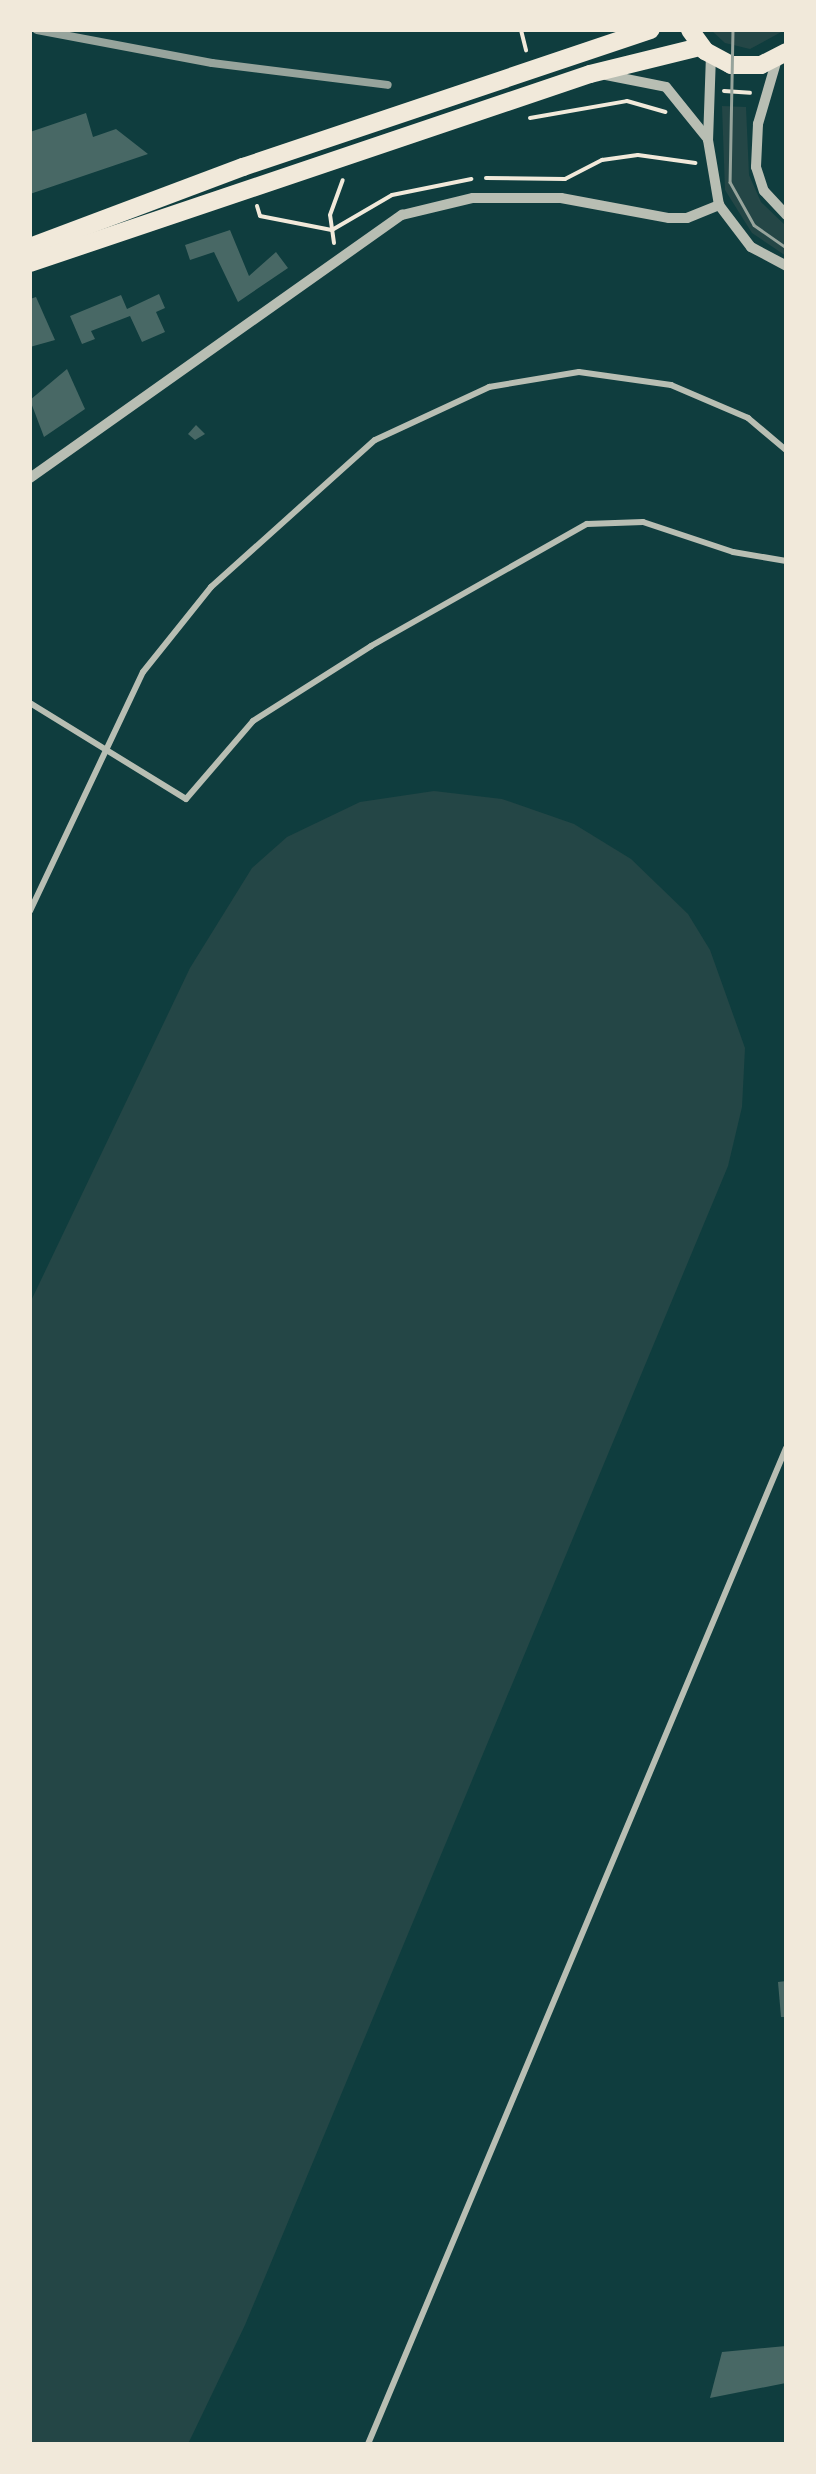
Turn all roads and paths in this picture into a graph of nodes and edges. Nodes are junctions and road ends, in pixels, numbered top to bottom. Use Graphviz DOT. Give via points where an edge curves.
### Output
graph roads {
  1 [pos="521,30"];
  2 [pos="650,30"];
  3 [pos="690,30"];
  4 [pos="526,50"];
  5 [pos="706,51"];
  6 [pos="782,55"];
  7 [pos="590,74"];
  8 [pos="710,90"];
  9 [pos="765,94"];
  10 [pos="683,101"];
  11 [pos="492,108"];
  12 [pos="708,140"];
  13 [pos="348,172"];
  14 [pos="255,201"];
  15 [pos="719,205"];
  16 [pos="786,214"];
  17 [pos="332,230"];
  18 [pos="334,243"];
  19 [pos="30,247"];
  20 [pos="30,263"];
  21 [pos="786,266"];
  22 [pos="786,450"];
  23 [pos="30,478"];
  24 [pos="786,562"];
  25 [pos="30,703"];
  26 [pos="105,752"];
  27 [pos="30,911"];
  28 [pos="786,1448"];
  29 [pos="368,2444"];
  1 -- 4 [label="path"];
  2 -- 19 [label="main road"];
  3 -- 5 [label="main road"];
  5 -- 6 [label="main road" via="744,67"];
  5 -- 7 [label="main road"];
  5 -- 8 [label="street"];
  6 -- 9 [label="street"];
  7 -- 10 [label="street" via="648,81"];
  7 -- 11 [label="main road"];
  8 -- 9 [label="path"];
  8 -- 12 [label="street"];
  9 -- 16 [label="street" via="756,167 764,191"];
  10 -- 11 [label="path" via="661,114 627,100 530,118"];
  10 -- 12 [label="street"];
  11 -- 20 [label="main road"];
  12 -- 15 [label="street"];
  13 -- 17 [label="path" via="333,204"];
  14 -- 17 [label="path" via="260,216"];
  15 -- 21 [label="street" via="751,248"];
  15 -- 23 [label="street" via="669,218 561,198 472,198 402,215"];
  17 -- 18 [label="path"];
  22 -- 26 [label="lane" via="748,418 672,385 579,372 488,387 375,440 291,509 210,587 143,672"];
  24 -- 26 [label="lane" via="643,522 586,524 253,721 186,799"];
  25 -- 26 [label="lane"];
  26 -- 27 [label="lane"];
  28 -- 29 [label="lane"];
}
